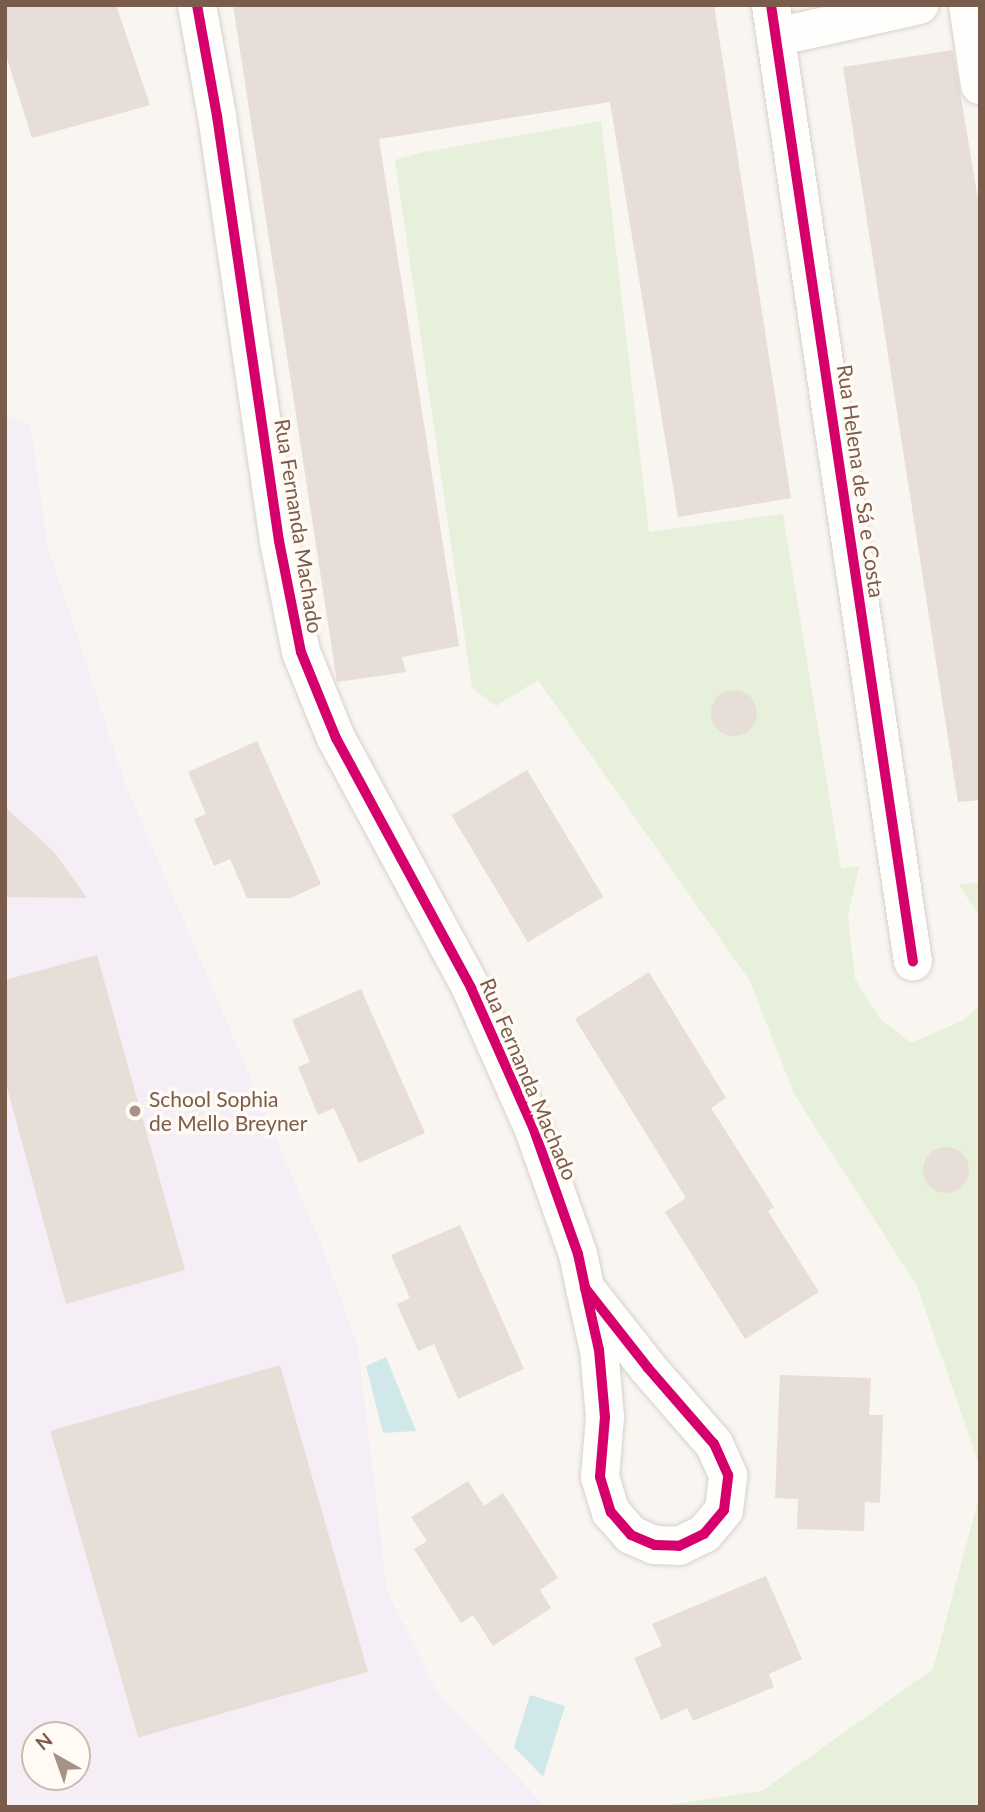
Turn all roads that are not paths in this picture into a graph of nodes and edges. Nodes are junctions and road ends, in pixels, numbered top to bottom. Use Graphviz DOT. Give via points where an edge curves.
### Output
graph roads {
  1 [pos="197,5"];
  2 [pos="919,5"];
  3 [pos="968,5"];
  4 [pos="773,21"];
  5 [pos="980,85"];
  6 [pos="913,962"];
  7 [pos="585,1288"];
  1 -- 7 [label="street, Rua Fernanda Machado" via="300,652 336,738 502,1054 533,1127 578,1254"];
  2 -- 4 [label="street"];
  3 -- 5 [label="street"];
  4 -- 6 [label="street, Rua Helena de Sá e Costa"];
  7 -- 7 [label="street, Rua Fernanda Machado" via="714,1444 728,1475 724,1510 704,1534 679,1546 654,1545 631,1535 611,1511 600,1477 605,1417 599,1350"];
}
